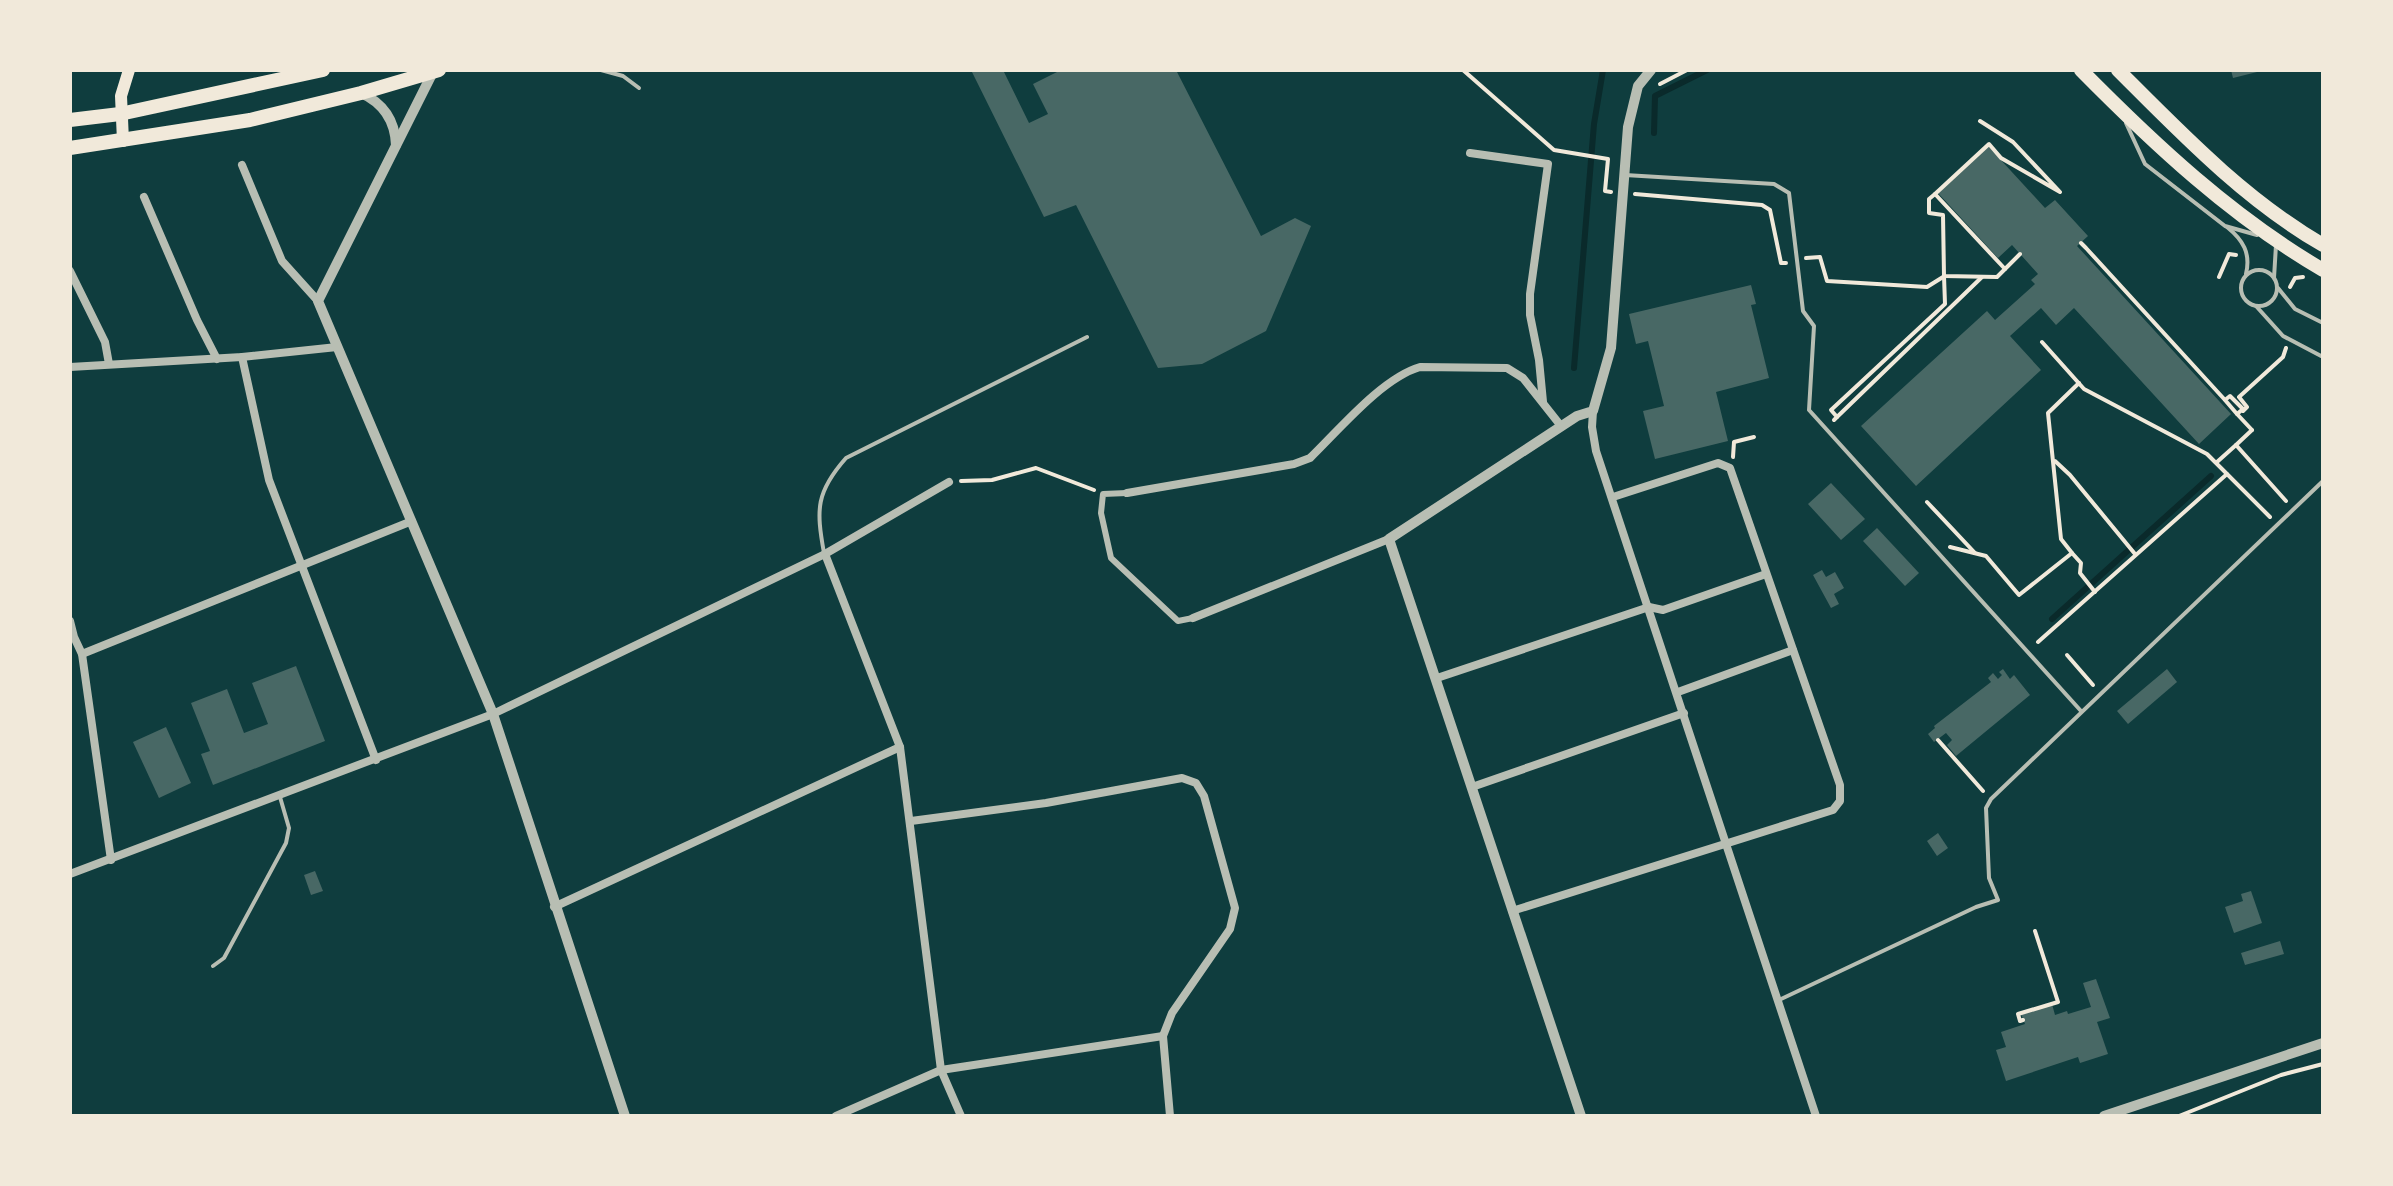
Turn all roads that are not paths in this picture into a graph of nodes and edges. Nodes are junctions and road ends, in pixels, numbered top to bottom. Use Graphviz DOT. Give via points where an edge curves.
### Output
graph roads {
  1 [pos="129,70"];
  2 [pos="323,70"];
  3 [pos="601,70"];
  4 [pos="1651,70"];
  5 [pos="2081,70"];
  6 [pos="2118,70"];
  7 [pos="2131,70"];
  8 [pos="436,71"];
  9 [pos="639,88"];
  10 [pos="361,93"];
  11 [pos="2120,110"];
  12 [pos="120,114"];
  13 [pos="70,120"];
  14 [pos="123,141"];
  15 [pos="2193,146"];
  16 [pos="396,147"];
  17 [pos="70,148"];
  18 [pos="1470,153"];
  19 [pos="242,165"];
  20 [pos="1623,175"];
  21 [pos="144,197"];
  22 [pos="2287,222"];
  23 [pos="2225,226"];
  24 [pos="2276,240"];
  25 [pos="2323,245"];
  26 [pos="2323,270"];
  27 [pos="70,271"];
  28 [pos="2246,275"];
  29 [pos="2274,278"];
  30 [pos="2277,286"];
  31 [pos="318,301"];
  32 [pos="2256,306"];
  33 [pos="2323,323"];
  34 [pos="1087,337"];
  35 [pos="337,347"];
  36 [pos="242,357"];
  37 [pos="2323,357"];
  38 [pos="217,359"];
  39 [pos="109,364"];
  40 [pos="70,367"];
  41 [pos="1543,403"];
  42 [pos="1593,411"];
  43 [pos="1561,426"];
  44 [pos="2323,481"];
  45 [pos="949,482"];
  46 [pos="1127,493"];
  47 [pos="1613,497"];
  48 [pos="412,521"];
  49 [pos="1389,539"];
  50 [pos="825,554"];
  51 [pos="301,566"];
  52 [pos="1766,574"];
  53 [pos="1649,607"];
  54 [pos="1193,618"];
  55 [pos="70,621"];
  56 [pos="1793,650"];
  57 [pos="82,654"];
  58 [pos="1437,678"];
  59 [pos="1678,692"];
  60 [pos="2081,711"];
  61 [pos="1684,713"];
  62 [pos="493,714"];
  63 [pos="900,747"];
  64 [pos="376,760"];
  65 [pos="1472,787"];
  66 [pos="279,795"];
  67 [pos="911,821"];
  68 [pos="1728,845"];
  69 [pos="111,860"];
  70 [pos="70,874"];
  71 [pos="554,907"];
  72 [pos="1512,911"];
  73 [pos="213,966"];
  74 [pos="1779,1000"];
  75 [pos="1163,1036"];
  76 [pos="2323,1043"];
  77 [pos="941,1070"];
  78 [pos="625,1116"];
  79 [pos="836,1116"];
  80 [pos="961,1116"];
  81 [pos="1170,1116"];
  82 [pos="1581,1116"];
  83 [pos="1816,1116"];
  84 [pos="2104,1116"];
  1 -- 12 [label="main road"];
  2 -- 12 [label="main road"];
  3 -- 9 [label="lane"];
  4 -- 20 [label="street" via="1633,98"];
  5 -- 11 [label="main road"];
  6 -- 15 [label="main road"];
  7 -- 15 [label="main road"];
  8 -- 10 [label="main road"];
  8 -- 16 [label="street"];
  10 -- 14 [label="main road" via="250,120"];
  10 -- 16 [label="street" via="386,112"];
  11 -- 23 [label="lane" via="2145,164"];
  11 -- 24 [label="main road"];
  12 -- 13 [label="main road"];
  12 -- 14 [label="main road"];
  14 -- 17 [label="main road"];
  15 -- 22 [label="main road"];
  16 -- 31 [label="street"];
  18 -- 41 [label="street" via="1548,164 1530,294"];
  19 -- 31 [label="street" via="282,261"];
  20 -- 42 [label="street" via="1611,348"];
  20 -- 60 [label="lane" via="1774,184 1789,193 1803,311 1814,326 1809,410"];
  21 -- 38 [label="street"];
  22 -- 24 [label="lane"];
  22 -- 25 [label="main road"];
  23 -- 24 [label="lane"];
  23 -- 28 [label="lane" via="2244,244"];
  24 -- 26 [label="main road"];
  24 -- 29 [label="lane"];
  27 -- 39 [label="street" via="105,342"];
  28 -- 29 [label="lane" via="2261,270"];
  28 -- 32 [label="lane" via="2240,290"];
  29 -- 30 [label="lane"];
  30 -- 32 [label="lane" via="2271,301"];
  30 -- 33 [label="lane" via="2295,309"];
  31 -- 35 [label="street"];
  32 -- 37 [label="lane" via="2283,336"];
  34 -- 50 [label="lane" via="846,458 820,496 818,520"];
  35 -- 36 [label="street"];
  35 -- 48 [label="street"];
  36 -- 38 [label="street"];
  36 -- 51 [label="street" via="269,480"];
  38 -- 39 [label="street"];
  39 -- 40 [label="street"];
  41 -- 43 [label="street"];
  41 -- 46 [label="street" via="1507,368 1420,367 1389,383 1310,458"];
  42 -- 43 [label="street"];
  42 -- 47 [label="street" via="1596,451"];
  43 -- 49 [label="street"];
  44 -- 60 [label="lane"];
  45 -- 50 [label="street"];
  46 -- 54 [label="street" via="1103,494 1101,513 1111,558 1178,621"];
  47 -- 52 [label="street" via="1718,463 1730,468"];
  47 -- 53 [label="street"];
  48 -- 51 [label="street"];
  48 -- 62 [label="street"];
  49 -- 54 [label="street"];
  49 -- 58 [label="street"];
  50 -- 62 [label="street"];
  50 -- 63 [label="street"];
  51 -- 57 [label="street"];
  51 -- 64 [label="street"];
  52 -- 53 [label="street" via="1663,610"];
  52 -- 56 [label="street"];
  53 -- 58 [label="street"];
  53 -- 59 [label="street"];
  55 -- 57 [label="street"];
  56 -- 59 [label="street"];
  56 -- 68 [label="street" via="1840,785 1840,801 1833,810"];
  57 -- 69 [label="street"];
  58 -- 65 [label="street"];
  59 -- 61 [label="street"];
  60 -- 74 [label="lane" via="1998,790 1986,808 1989,878 1998,900"];
  61 -- 65 [label="street"];
  61 -- 68 [label="street"];
  62 -- 64 [label="street"];
  62 -- 71 [label="street"];
  63 -- 67 [label="street"];
  63 -- 71 [label="street"];
  64 -- 66 [label="street"];
  65 -- 72 [label="street"];
  66 -- 69 [label="street"];
  66 -- 73 [label="lane" via="289,828 286,843 224,958"];
  67 -- 75 [label="street" via="1182,778 1196,783 1235,908 1230,929 1172,1013"];
  67 -- 77 [label="street"];
  68 -- 72 [label="street"];
  68 -- 74 [label="street"];
  69 -- 70 [label="street"];
  71 -- 78 [label="street"];
  72 -- 82 [label="street"];
  74 -- 83 [label="street"];
  75 -- 77 [label="street"];
  75 -- 81 [label="street"];
  76 -- 84 [label="street"];
  77 -- 79 [label="street"];
  77 -- 80 [label="street"];
}
